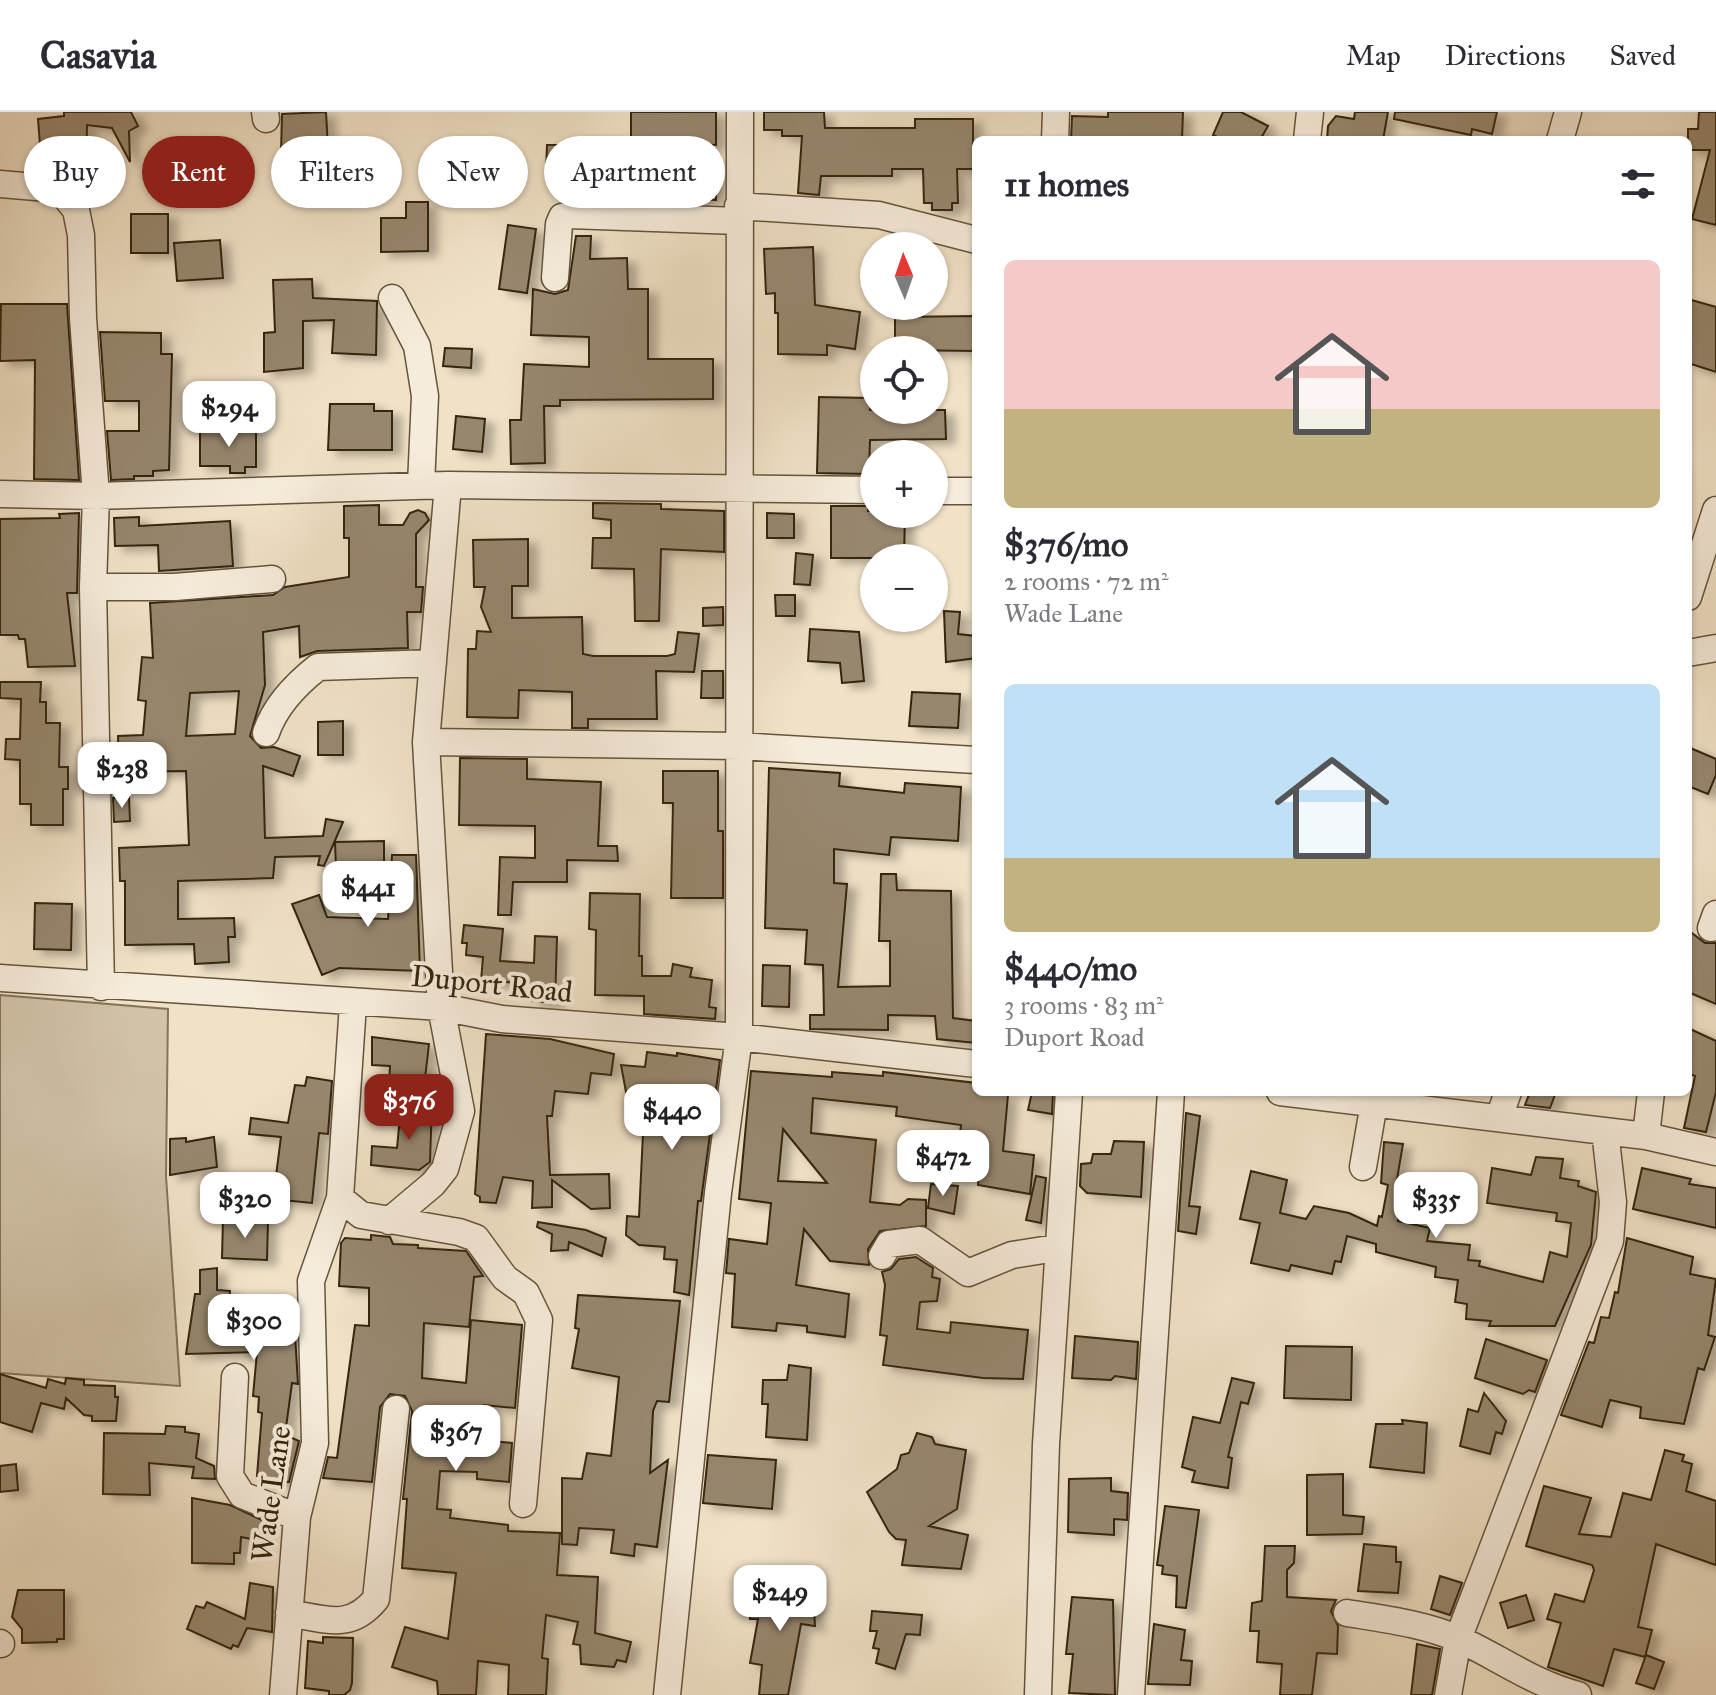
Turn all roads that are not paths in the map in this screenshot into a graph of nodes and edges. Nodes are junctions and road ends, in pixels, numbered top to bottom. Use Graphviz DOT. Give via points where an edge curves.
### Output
graph roads {
  1 [pos="740,112"];
  2 [pos="1056,112"];
  3 [pos="1310,112"];
  4 [pos="1568,112"];
  5 [pos="1055,136"];
  6 [pos="1307,136"];
  7 [pos="1561,136"];
  8 [pos="0,184"];
  9 [pos="738,214"];
  10 [pos="972,239"];
  11 [pos="555,278"];
  12 [pos="392,298"];
  13 [pos="421,485"];
  14 [pos="448,485"];
  15 [pos="740,487"];
  16 [pos="860,490"];
  17 [pos="948,491"];
  18 [pos="972,491"];
  19 [pos="0,494"];
  20 [pos="96,496"];
  21 [pos="1705,516"];
  22 [pos="1692,578"];
  23 [pos="272,579"];
  24 [pos="93,587"];
  25 [pos="1716,648"];
  26 [pos="1692,652"];
  27 [pos="433,663"];
  28 [pos="266,733"];
  29 [pos="426,742"];
  30 [pos="738,746"];
  31 [pos="972,760"];
  32 [pos="0,978"];
  33 [pos="101,987"];
  34 [pos="353,1004"];
  35 [pos="441,1007"];
  36 [pos="739,1037"];
  37 [pos="972,1064"];
  38 [pos="1069,1096"];
  39 [pos="1171,1096"];
  40 [pos="1314,1096"];
  41 [pos="1507,1096"];
  42 [pos="1651,1096"];
  43 [pos="1374,1103"];
  44 [pos="1499,1118"];
  45 [pos="1605,1131"];
  46 [pos="1646,1136"];
  47 [pos="1716,1152"];
  48 [pos="1363,1167"];
  49 [pos="340,1198"];
  50 [pos="389,1221"];
  51 [pos="1056,1248"];
  52 [pos="882,1256"];
  53 [pos="235,1377"];
  54 [pos="396,1409"];
  55 [pos="523,1504"];
  56 [pos="297,1517"];
  57 [pos="289,1613"];
  58 [pos="1347,1613"];
  59 [pos="1458,1639"];
  60 [pos="283,1695"];
  61 [pos="667,1695"];
  62 [pos="1038,1695"];
  63 [pos="1131,1695"];
  64 [pos="1448,1695"];
  65 [pos="1578,1695"];
  1 -- 9 [label="street"];
  2 -- 5 [label="street"];
  3 -- 6 [label="street"];
  4 -- 7 [label="street"];
  8 -- 20 [label="street" via="59,189 76,210"];
  9 -- 10 [label="street" via="879,215"];
  9 -- 11 [label="street" via="562,217"];
  9 -- 15 [label="street"];
  12 -- 13 [label="street" via="417,346 425,396"];
  13 -- 14 [label="street"];
  13 -- 20 [label="street"];
  14 -- 15 [label="street"];
  14 -- 27 [label="street"];
  15 -- 16 [label="street"];
  15 -- 30 [label="street"];
  17 -- 18 [label="street"];
  19 -- 20 [label="street"];
  20 -- 24 [label="street"];
  21 -- 22 [label="street"];
  23 -- 24 [label="street"];
  24 -- 33 [label="street"];
  25 -- 26 [label="street"];
  27 -- 28 [label="street" via="318,667 272,714"];
  27 -- 29 [label="street"];
  29 -- 30 [label="street"];
  29 -- 35 [label="street"];
  30 -- 31 [label="street"];
  30 -- 36 [label="street"];
  32 -- 33 [label="street, Duport Road"];
  33 -- 34 [label="street, Duport Road"];
  34 -- 35 [label="street, Duport Road"];
  34 -- 49 [label="street, Wade Lane"];
  35 -- 36 [label="street, Duport Road" via="502,1019"];
  35 -- 50 [label="street" via="461,1111 456,1133 445,1169"];
  36 -- 37 [label="street, Duport Road"];
  36 -- 61 [label="street"];
  38 -- 51 [label="street"];
  39 -- 63 [label="street"];
  40 -- 43 [label="street"];
  41 -- 44 [label="street"];
  42 -- 46 [label="street"];
  43 -- 44 [label="street"];
  43 -- 48 [label="street"];
  44 -- 45 [label="street"];
  45 -- 46 [label="street"];
  45 -- 59 [label="street" via="1613,1202 1610,1241"];
  46 -- 47 [label="street"];
  49 -- 50 [label="street" via="361,1215"];
  49 -- 56 [label="street, Wade Lane" via="311,1281 315,1443"];
  50 -- 55 [label="street" via="476,1238 533,1305 539,1320"];
  51 -- 52 [label="street" via="1012,1255 965,1281 920,1240 889,1244"];
  51 -- 62 [label="street"];
  53 -- 56 [label="street" via="230,1476 242,1495"];
  54 -- 57 [label="street" via="376,1599 363,1614 344,1622"];
  56 -- 57 [label="street, Wade Lane"];
  57 -- 60 [label="street, Wade Lane"];
  58 -- 59 [label="street"];
  59 -- 64 [label="street"];
  59 -- 65 [label="street" via="1550,1688"];
}
